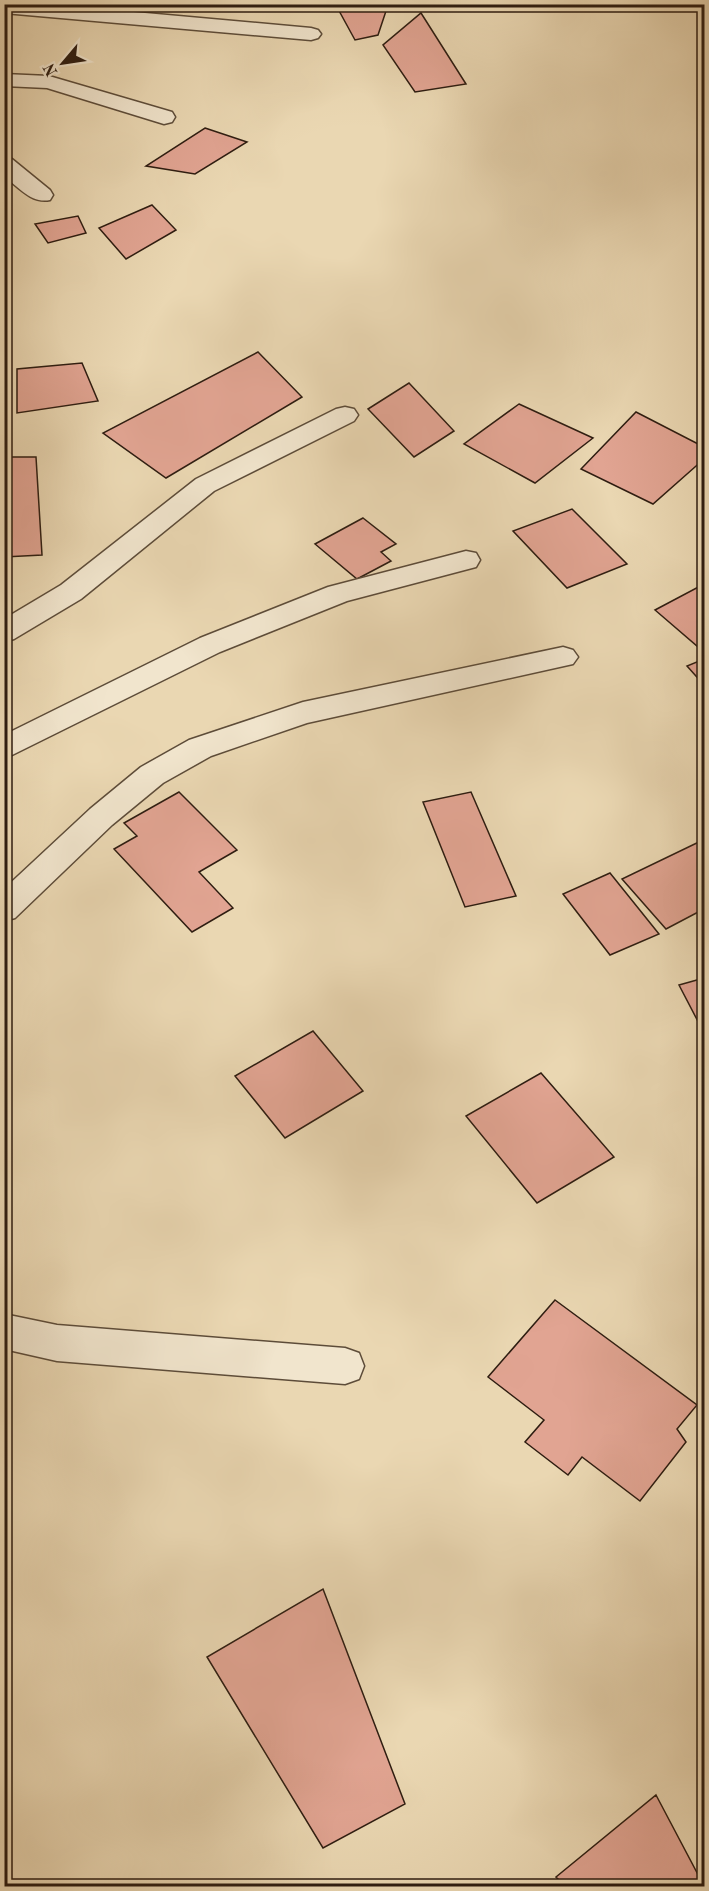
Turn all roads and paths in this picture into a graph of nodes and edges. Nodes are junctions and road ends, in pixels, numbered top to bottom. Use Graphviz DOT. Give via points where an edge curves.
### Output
graph roads {
  1 [pos="4,7"];
  2 [pos="311,34"];
  3 [pos="4,80"];
  4 [pos="164,117"];
  5 [pos="4,164"];
  6 [pos="42,195"];
  7 [pos="345,416"];
  8 [pos="466,560"];
  9 [pos="4,632"];
  10 [pos="563,657"];
  11 [pos="4,748"];
  12 [pos="4,909"];
  13 [pos="4,1331"];
  14 [pos="345,1366"];
  1 -- 2 [label="street"];
  3 -- 4 [label="street" via="49,82"];
  5 -- 6 [label="street"];
  7 -- 9 [label="street" via="205,485 71,592"];
  8 -- 11 [label="street" via="338,594 210,645"];
  10 -- 12 [label="street" via="303,714 200,748 152,775 101,817"];
  13 -- 14 [label="street" via="57,1343"];
}
